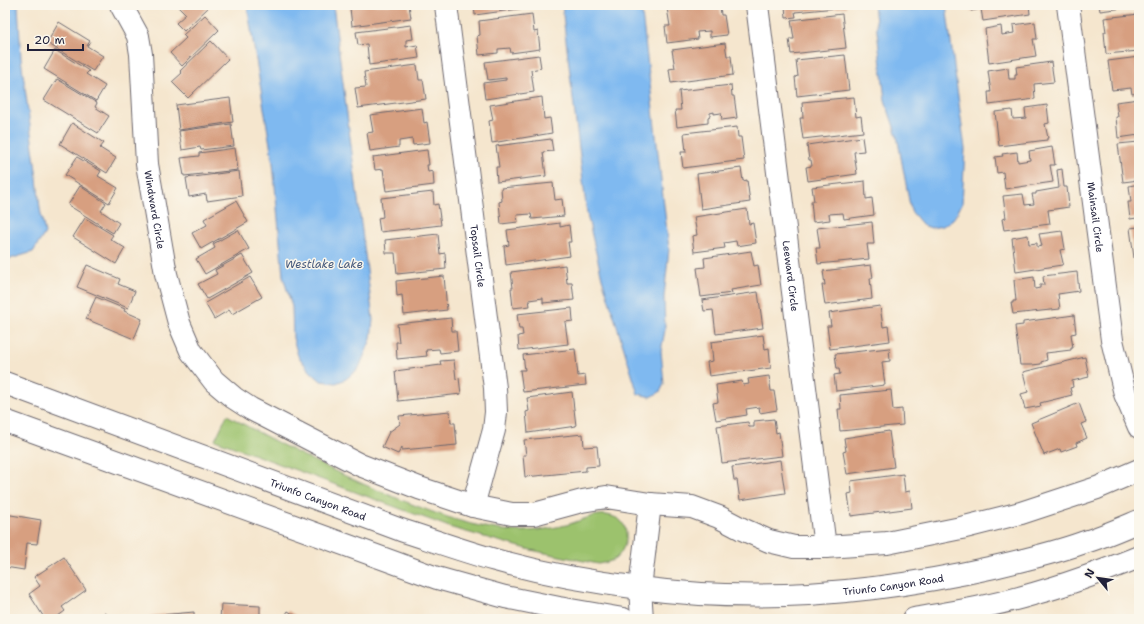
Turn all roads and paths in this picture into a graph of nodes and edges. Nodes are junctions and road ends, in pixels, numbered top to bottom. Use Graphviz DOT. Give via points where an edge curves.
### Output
graph roads {
  1 [pos="121,5"];
  2 [pos="446,5"];
  3 [pos="757,5"];
  4 [pos="1068,5"];
  5 [pos="5,383"];
  6 [pos="5,421"];
  7 [pos="1139,427"];
  8 [pos="1139,470"];
  9 [pos="650,504"];
  10 [pos="473,506"];
  11 [pos="1139,521"];
  12 [pos="825,547"];
  13 [pos="1139,557"];
  14 [pos="640,588"];
  15 [pos="623,619"];
  16 [pos="642,619"];
  17 [pos="914,619"];
  1 -- 10 [label="street, Windward Circle" via="138,36 147,164 166,274 179,323 191,351 214,381 251,409 360,465"];
  2 -- 10 [label="street, Topsail Circle" via="495,388 494,430"];
  3 -- 12 [label="street, Leeward Circle"];
  4 -- 7 [label="street, Mainsail Circle" via="1112,340 1125,394"];
  5 -- 14 [label="street, Triunfo Canyon Road" via="450,546 556,574"];
  6 -- 15 [label="street" via="437,578 544,605"];
  8 -- 12 [label="street" via="1097,488 1006,517 887,543"];
  9 -- 10 [label="street" via="606,497 534,514 512,514"];
  9 -- 12 [label="street" via="692,507 720,517 769,541 794,547"];
  9 -- 14 [label="street"];
  11 -- 14 [label="street, Triunfo Canyon Road" via="1083,543 1027,559 894,586 850,591 746,595"];
  13 -- 17 [label="street" via="1032,595 964,611"];
  14 -- 16 [label="street"];
}
